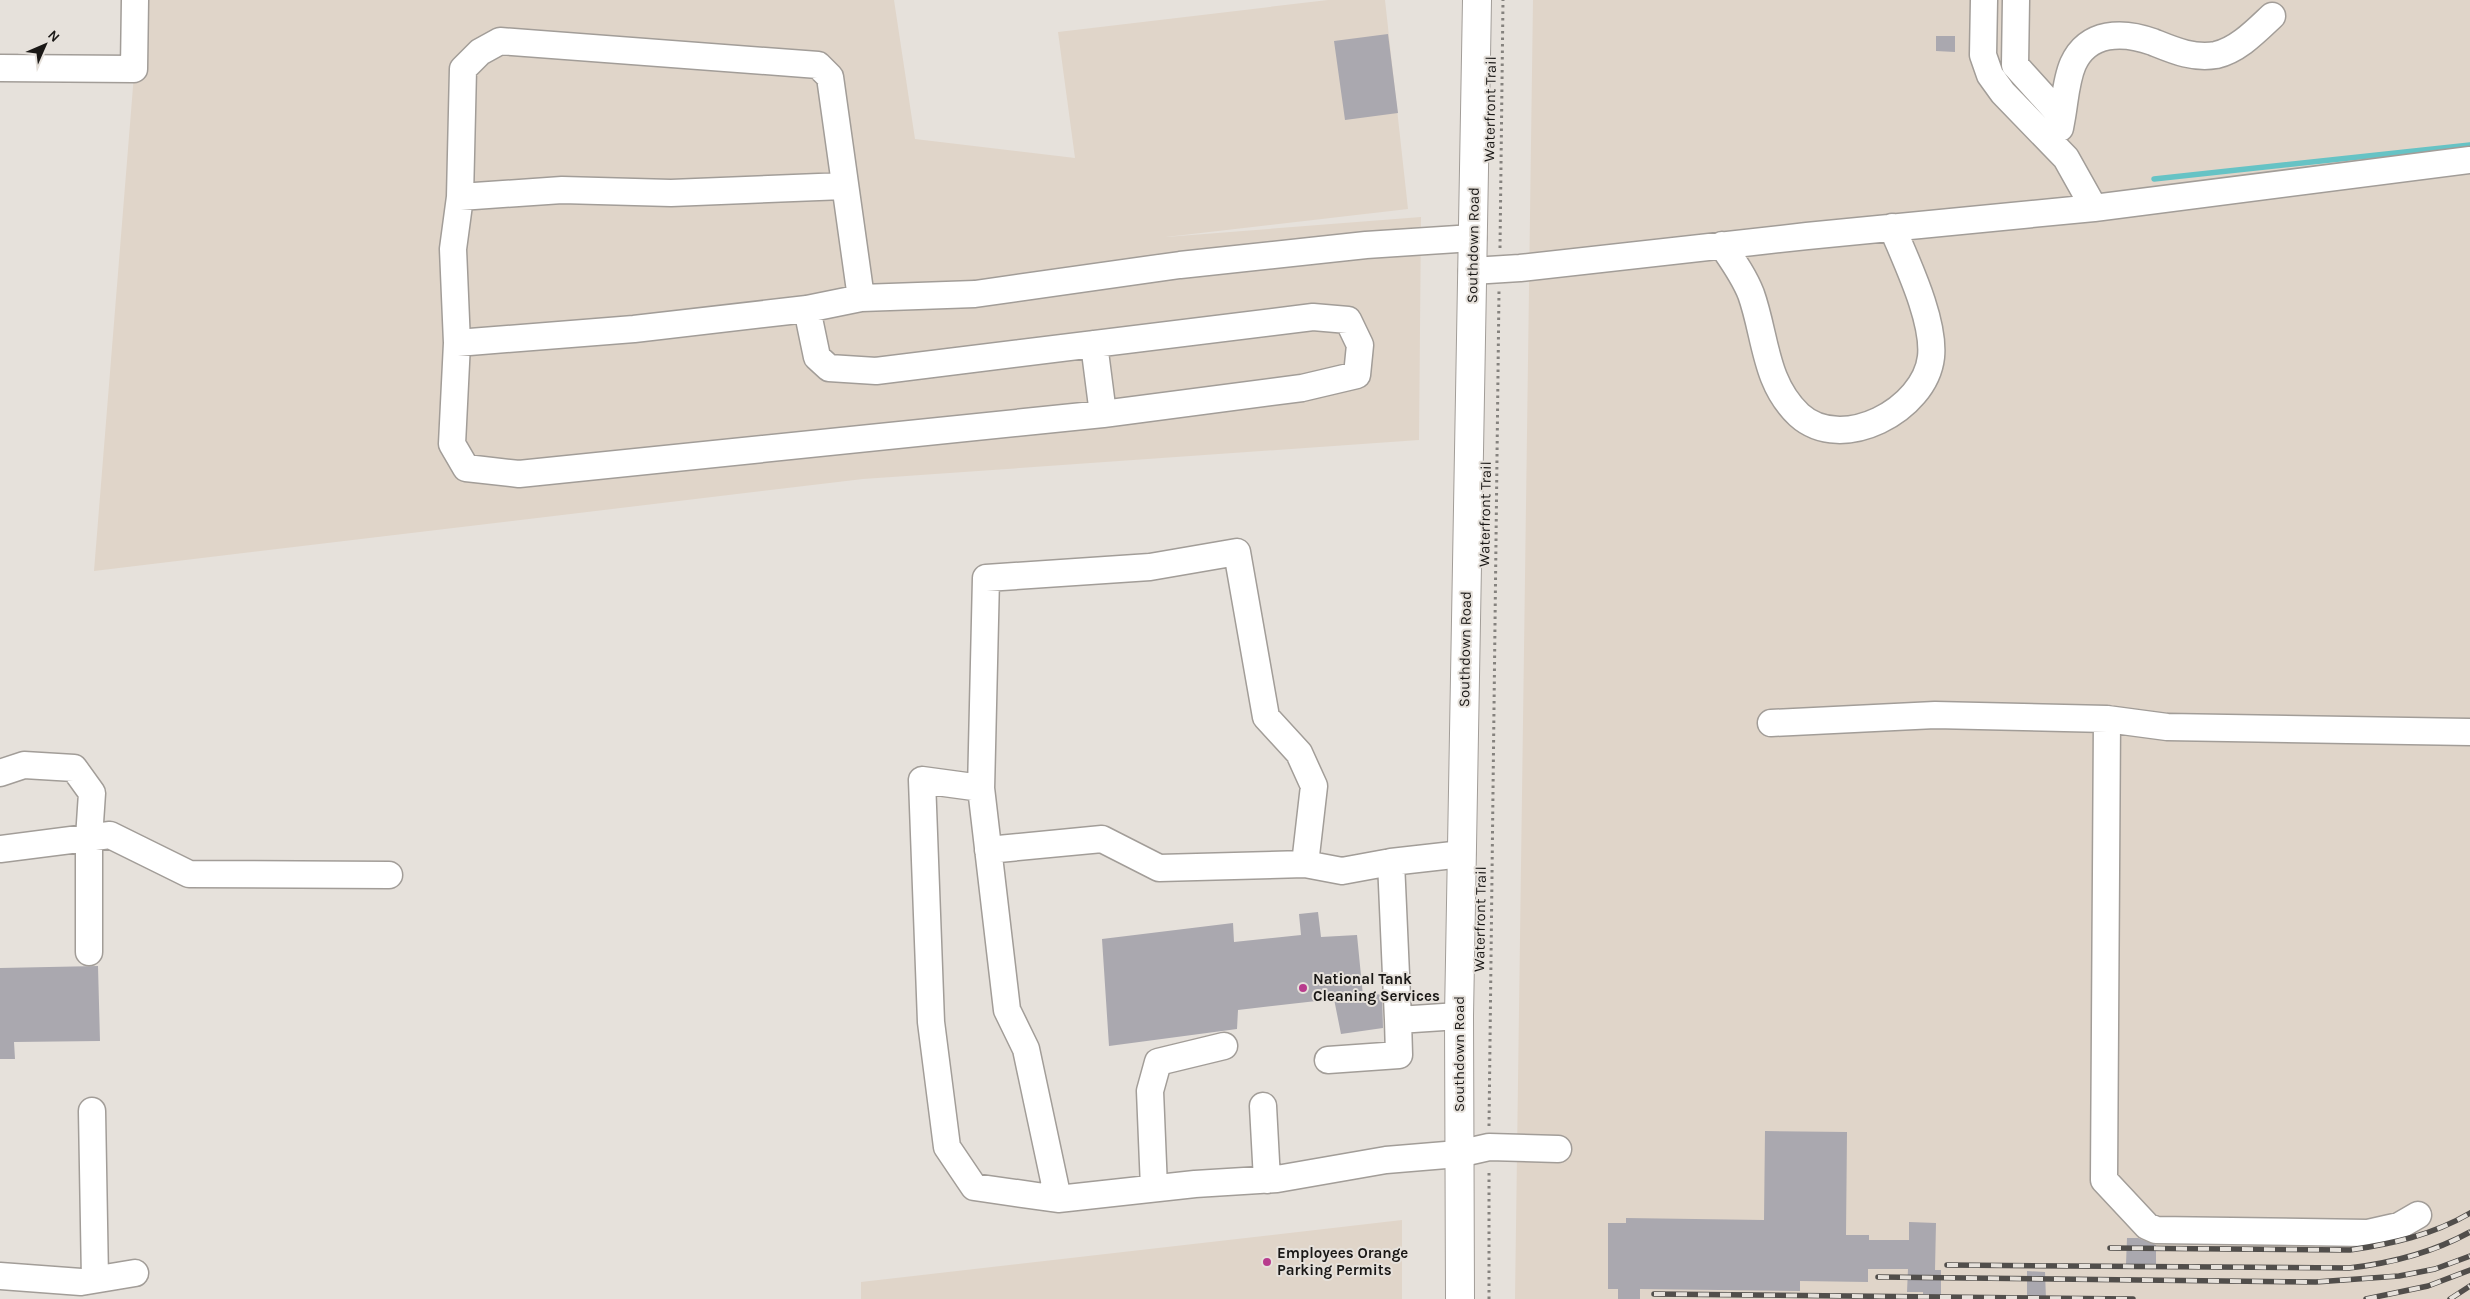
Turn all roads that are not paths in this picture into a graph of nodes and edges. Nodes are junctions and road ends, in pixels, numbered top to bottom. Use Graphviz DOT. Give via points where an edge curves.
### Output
graph roads {
  1 [pos="135,0"];
  2 [pos="1477,0"];
  3 [pos="1984,0"];
  4 [pos="2016,0"];
  5 [pos="2272,16"];
  6 [pos="0,68"];
  7 [pos="2062,117"];
  8 [pos="2058,149"];
  9 [pos="2470,160"];
  10 [pos="844,186"];
  11 [pos="460,197"];
  12 [pos="2094,208"];
  13 [pos="1892,227"];
  14 [pos="1473,238"];
  15 [pos="1722,245"];
  16 [pos="1472,271"];
  17 [pos="861,298"];
  18 [pos="807,309"];
  19 [pos="457,343"];
  20 [pos="1094,344"];
  21 [pos="1103,414"];
  22 [pos="2107,719"];
  23 [pos="1771,723"];
  24 [pos="2470,732"];
  25 [pos="0,773"];
  26 [pos="981,790"];
  27 [pos="89,838"];
  28 [pos="0,850"];
  29 [pos="988,850"];
  30 [pos="1462,854"];
  31 [pos="1392,862"];
  32 [pos="1305,864"];
  33 [pos="388,874"];
  34 [pos="89,952"];
  35 [pos="1459,1016"];
  36 [pos="1398,1020"];
  37 [pos="1224,1046"];
  38 [pos="1328,1060"];
  39 [pos="1263,1106"];
  40 [pos="92,1111"];
  41 [pos="1558,1149"];
  42 [pos="1458,1154"];
  43 [pos="1267,1180"];
  44 [pos="1154,1188"];
  45 [pos="1058,1199"];
  46 [pos="2418,1215"];
  47 [pos="135,1273"];
  48 [pos="0,1276"];
  49 [pos="95,1280"];
  50 [pos="1460,1299"];
  1 -- 6 [label="lane" via="134,69"];
  2 -- 14 [label="main road, Southdown Road"];
  3 -- 8 [label="lane" via="1983,55 1990,76"];
  4 -- 7 [label="lane" via="2015,65"];
  5 -- 7 [label="lane" via="2235,47 2214,55 2185,54 2136,36 2104,36 2088,45 2074,64"];
  7 -- 8 [label="lane"];
  8 -- 12 [label="lane" via="2069,162"];
  9 -- 12 [label="lane"];
  10 -- 11 [label="lane" via="671,193 562,190"];
  10 -- 11 [label="lane" via="830,77 818,64 500,41 480,52 463,69"];
  10 -- 17 [label="lane"];
  11 -- 19 [label="lane" via="453,249"];
  12 -- 13 [label="lane"];
  13 -- 15 [label="lane"];
  13 -- 15 [label="lane" via="1925,312 1931,355 1928,373 1906,402 1872,424 1852,429 1814,426 1799,415 1785,398 1772,376 1751,294"];
  14 -- 16 [label="main road, Southdown Road"];
  14 -- 17 [label="lane" via="1366,245 1180,265 976,294"];
  15 -- 16 [label="lane"];
  16 -- 30 [label="main road, Southdown Road"];
  17 -- 18 [label="lane"];
  18 -- 19 [label="lane" via="634,329"];
  18 -- 20 [label="lane" via="817,357 829,368 876,371"];
  19 -- 21 [label="lane" via="452,444 466,468 519,474"];
  20 -- 21 [label="lane"];
  20 -- 21 [label="lane" via="1313,317 1348,320 1360,345 1358,375 1302,388"];
  22 -- 23 [label="lane" via="1921,715"];
  22 -- 24 [label="lane" via="2167,727"];
  22 -- 46 [label="lane" via="2104,1180 2147,1226 2156,1230 2368,1233 2399,1226"];
  25 -- 27 [label="lane" via="24,765 74,768 92,793"];
  26 -- 29 [label="lane"];
  26 -- 32 [label="lane" via="986,578 1150,568 1237,552 1266,717 1299,753 1314,786"];
  26 -- 45 [label="lane" via="922,780 931,1022 948,1148 974,1186"];
  27 -- 28 [label="lane"];
  27 -- 33 [label="lane" via="110,835 189,874"];
  27 -- 34 [label="lane"];
  29 -- 32 [label="lane" via="1102,839 1159,868"];
  29 -- 45 [label="lane" via="1007,1010 1026,1049"];
  30 -- 31 [label="lane"];
  30 -- 35 [label="main road, Southdown Road"];
  31 -- 32 [label="lane" via="1342,871"];
  31 -- 36 [label="lane"];
  35 -- 36 [label="lane"];
  35 -- 42 [label="main road, Southdown Road"];
  36 -- 38 [label="lane" via="1399,1055"];
  37 -- 44 [label="lane" via="1158,1062 1150,1091"];
  39 -- 43 [label="lane"];
  40 -- 49 [label="lane"];
  41 -- 42 [label="lane" via="1489,1147"];
  42 -- 43 [label="lane" via="1386,1160"];
  42 -- 50 [label="main road, Southdown Road"];
  43 -- 44 [label="lane"];
  44 -- 45 [label="lane"];
  47 -- 49 [label="lane"];
  48 -- 49 [label="lane" via="81,1282"];
}
